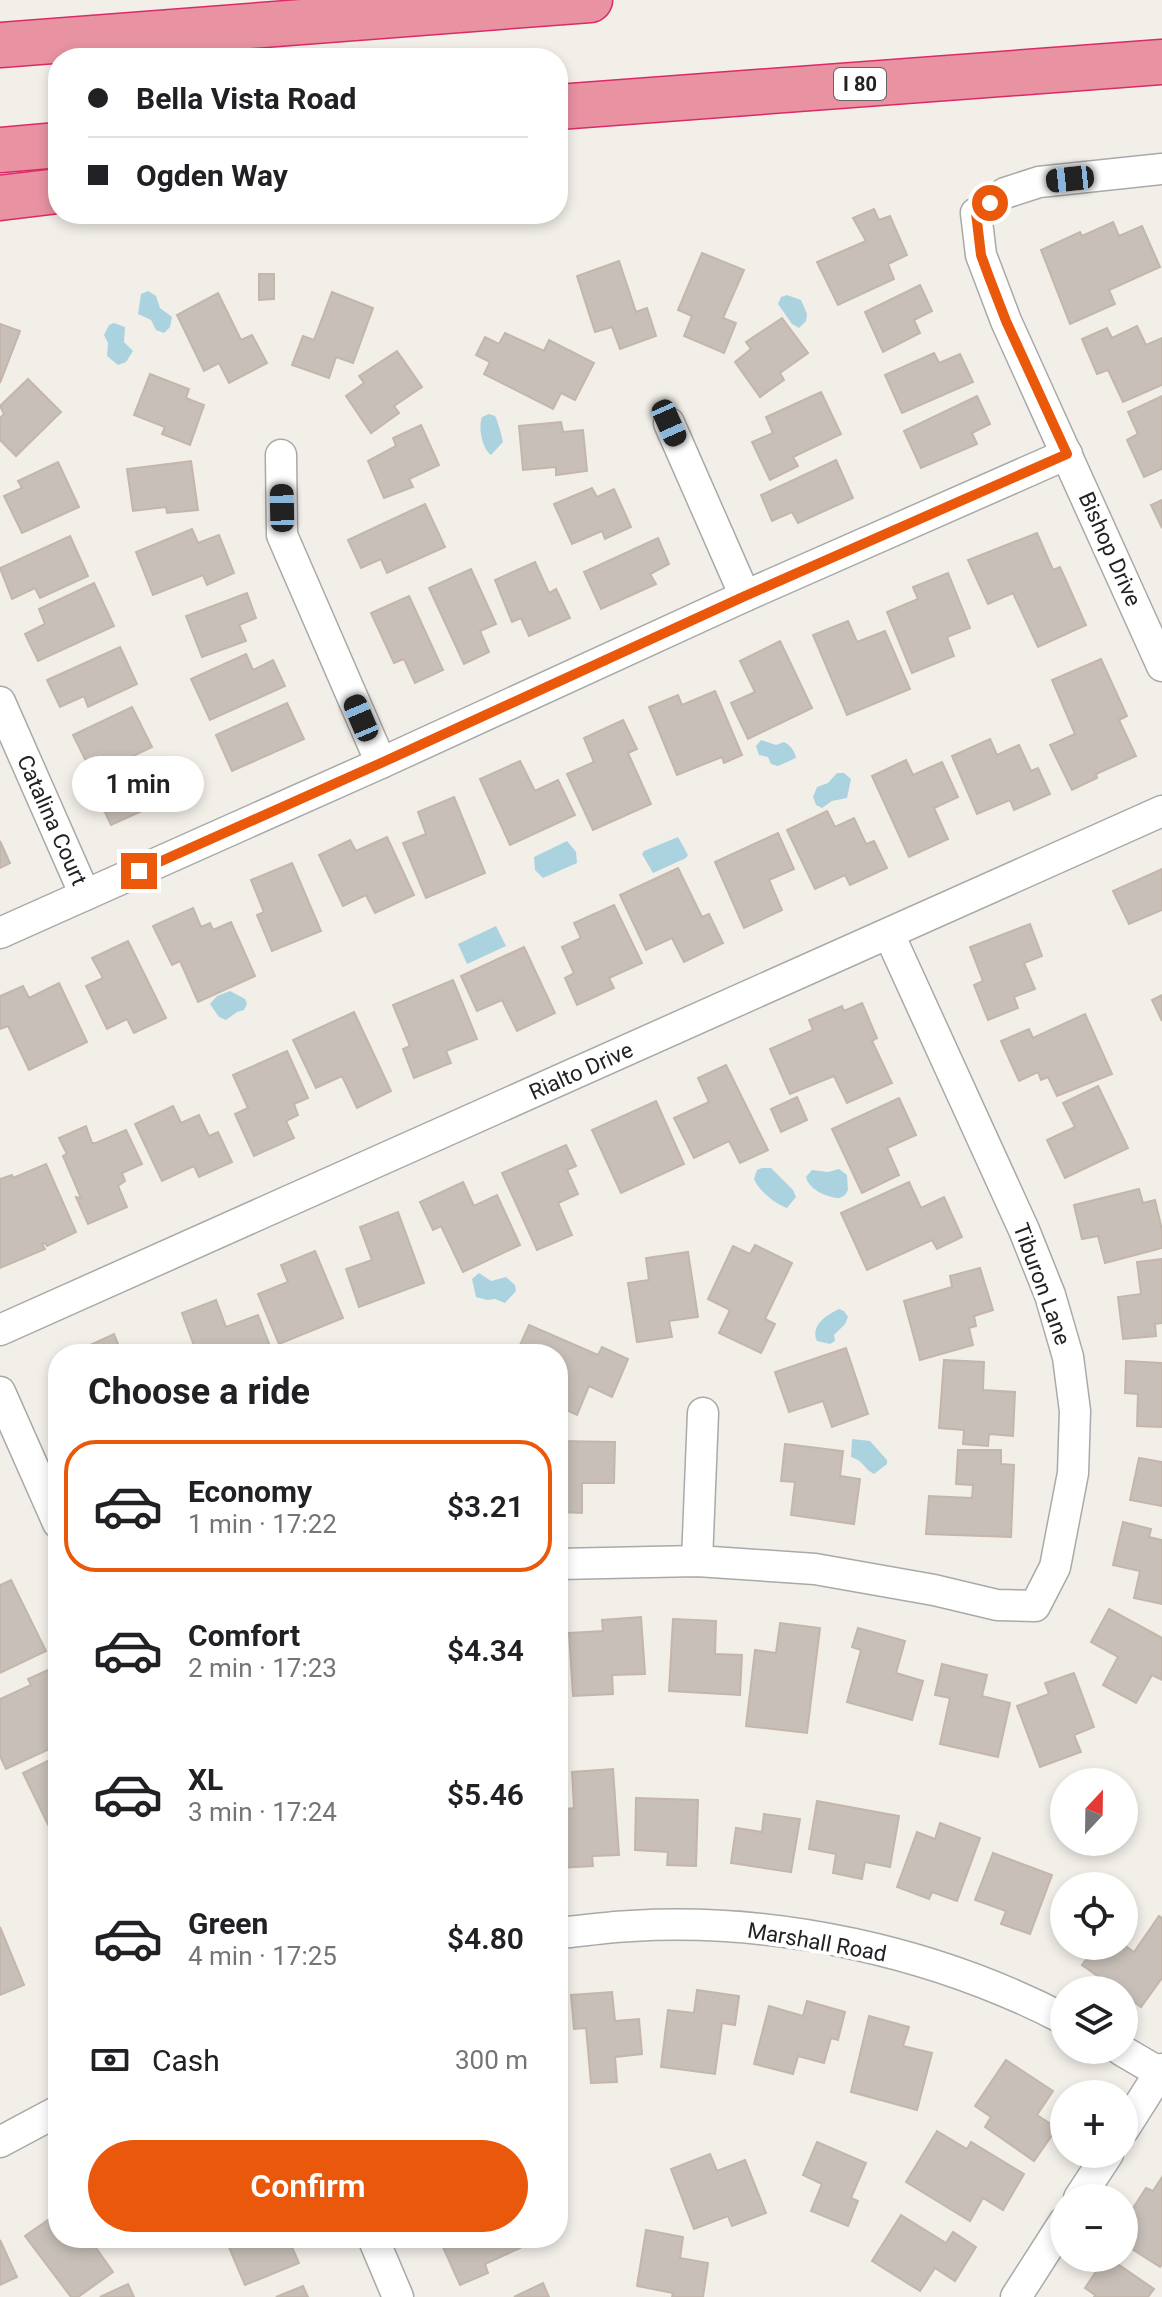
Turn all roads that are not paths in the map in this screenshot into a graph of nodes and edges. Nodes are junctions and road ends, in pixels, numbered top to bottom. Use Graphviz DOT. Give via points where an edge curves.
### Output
graph roads {
  1 [pos="590,0"];
  2 [pos="0,45"];
  3 [pos="1162,62"];
  4 [pos="568,106"];
  5 [pos="48,146"];
  6 [pos="0,150"];
  7 [pos="1162,169"];
  8 [pos="48,192"];
  9 [pos="0,198"];
  10 [pos="669,423"];
  11 [pos="1067,454"];
  12 [pos="281,455"];
  13 [pos="745,596"];
  14 [pos="1162,666"];
  15 [pos="0,702"];
  16 [pos="381,763"];
  17 [pos="1162,811"];
  18 [pos="85,895"];
  19 [pos="0,933"];
  20 [pos="889,934"];
  21 [pos="0,1330"];
  22 [pos="0,1392"];
  23 [pos="703,1413"];
  24 [pos="48,1500"];
  25 [pos="697,1561"];
  26 [pos="568,1564"];
  27 [pos="568,1932"];
  28 [pos="1050,2013"];
  29 [pos="1138,2059"];
  30 [pos="1161,2072"];
  31 [pos="1138,2107"];
  32 [pos="48,2116"];
  33 [pos="0,2142"];
  34 [pos="1050,2244"];
  35 [pos="377,2248"];
  36 [pos="398,2297"];
  37 [pos="1016,2297"];
  1 -- 2 [label="highway"];
  3 -- 4 [label="highway, I 80"];
  5 -- 6 [label="highway"];
  7 -- 11 [label="street, Bishop Drive" via="1039,182 1005,193 976,213 981,255"];
  8 -- 9 [label="highway"];
  10 -- 13 [label="street"];
  11 -- 13 [label="street"];
  11 -- 14 [label="street, Bishop Drive"];
  12 -- 16 [label="street" via="282,535"];
  13 -- 16 [label="street"];
  15 -- 18 [label="street, Catalina Court"];
  16 -- 18 [label="street"];
  17 -- 20 [label="street, Rialto Drive"];
  18 -- 19 [label="street"];
  20 -- 21 [label="street, Rialto Drive"];
  20 -- 25 [label="street, Tiburon Lane" via="1024,1230 1068,1357 1075,1411 1073,1473 1055,1567 1035,1606 997,1605 815,1569"];
  22 -- 24 [label="street"];
  23 -- 25 [label="street"];
  25 -- 26 [label="street, Tiburon Lane"];
  27 -- 28 [label="street, Marshall Road" via="694,1926 850,1944 954,1973"];
  29 -- 30 [label="street"];
  30 -- 31 [label="street"];
  32 -- 33 [label="street"];
  34 -- 37 [label="street"];
  35 -- 36 [label="street"];
}
